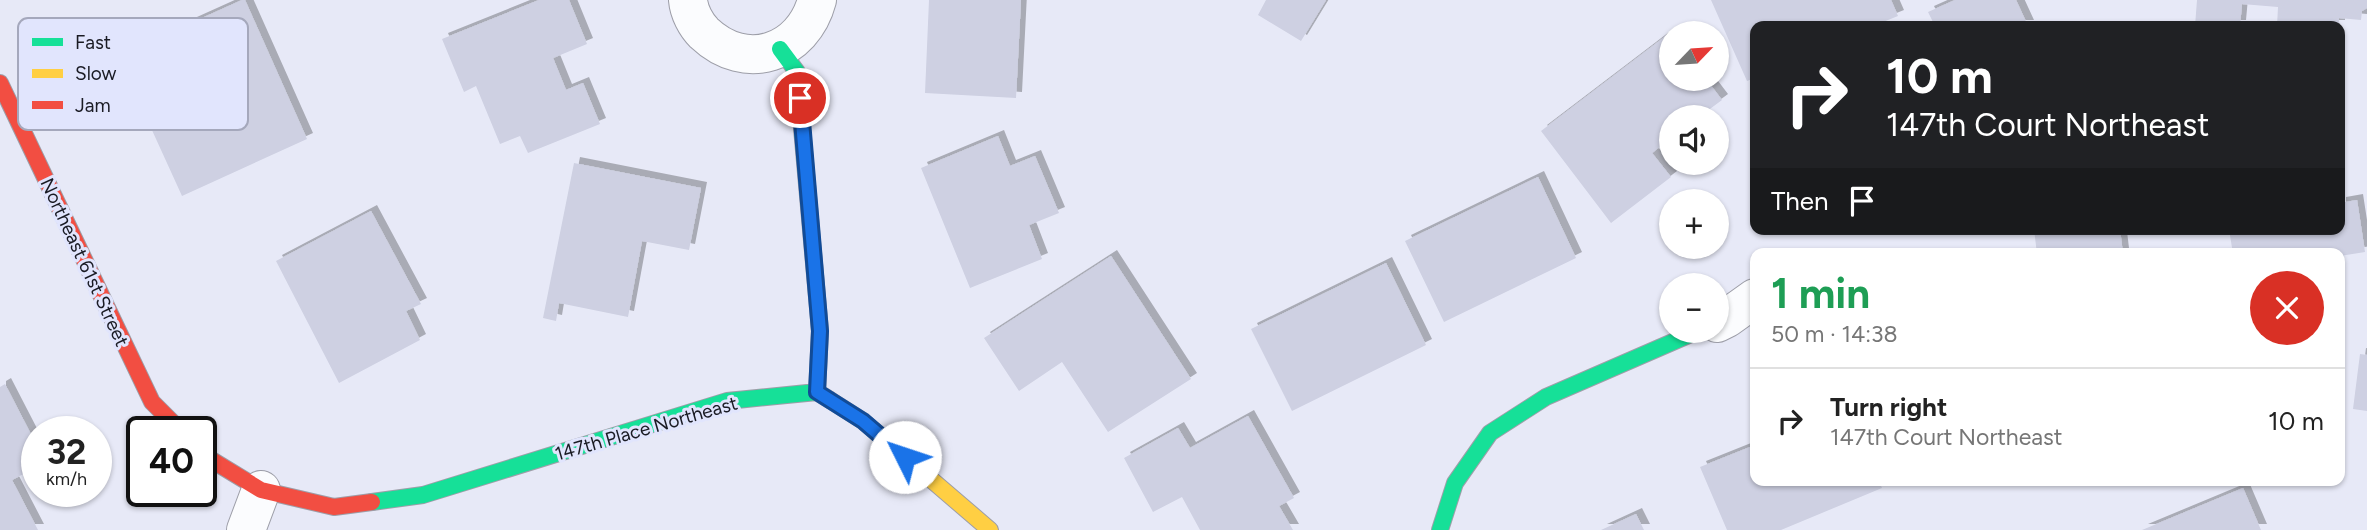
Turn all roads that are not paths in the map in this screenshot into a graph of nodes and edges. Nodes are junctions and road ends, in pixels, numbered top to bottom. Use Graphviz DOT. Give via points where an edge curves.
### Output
graph roads {
  1 [pos="688,0"];
  2 [pos="817,0"];
  3 [pos="780,49"];
  4 [pos="0,83"];
  5 [pos="18,121"];
  6 [pos="22,130"];
  7 [pos="1750,302"];
  8 [pos="1729,317"];
  9 [pos="1670,343"];
  10 [pos="817,392"];
  11 [pos="166,416"];
  12 [pos="217,463"];
  13 [pos="261,490"];
  14 [pos="246,530"];
  15 [pos="990,530"];
  16 [pos="1440,530"];
  1 -- 3 [label="street" via="697,26 714,43 735,53 757,55"];
  2 -- 3 [label="street" via="799,36"];
  3 -- 10 [label="street" via="797,72 820,331"];
  4 -- 5 [label="street, Northeast 61st Street"];
  6 -- 11 [label="street, Northeast 61st Street" via="152,402"];
  7 -- 8 [label="street"];
  9 -- 16 [label="street" via="1546,397 1490,433 1455,483"];
  10 -- 13 [label="street, 147th Place Northeast" via="727,401 423,495 334,507"];
  10 -- 15 [label="street" via="863,421"];
  12 -- 13 [label="street"];
  13 -- 14 [label="street"];
}
